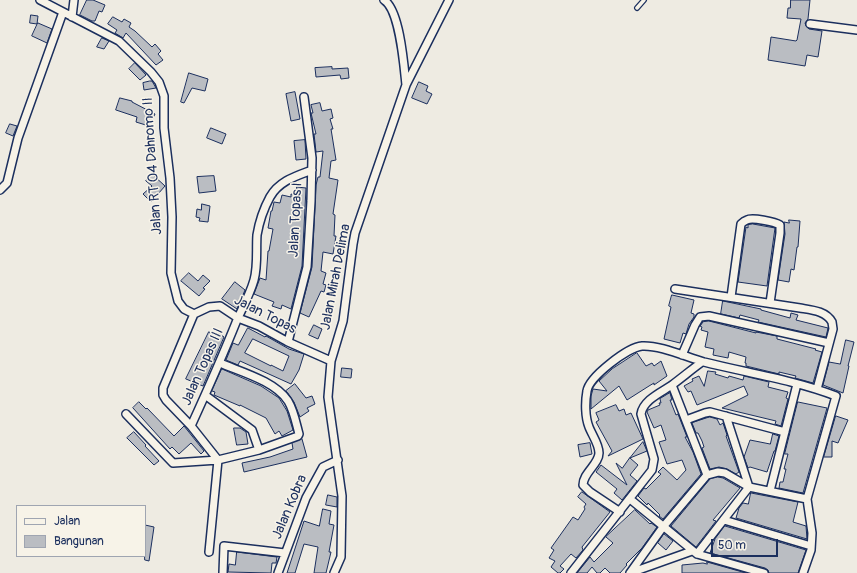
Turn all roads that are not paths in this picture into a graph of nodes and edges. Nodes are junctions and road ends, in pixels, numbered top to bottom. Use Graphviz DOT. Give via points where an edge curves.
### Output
graph roads {
  1 [pos="40,0"];
  2 [pos="74,0"];
  3 [pos="384,0"];
  4 [pos="449,0"];
  5 [pos="644,0"];
  6 [pos="637,8"];
  7 [pos="63,12"];
  8 [pos="72,17"];
  9 [pos="810,24"];
  10 [pos="857,30"];
  11 [pos="406,85"];
  12 [pos="304,97"];
  13 [pos="312,170"];
  14 [pos="0,190"];
  15 [pos="675,288"];
  16 [pos="731,297"];
  17 [pos="770,303"];
  18 [pos="192,317"];
  19 [pos="238,318"];
  20 [pos="288,342"];
  21 [pos="829,343"];
  22 [pos="682,356"];
  23 [pos="331,361"];
  24 [pos="702,362"];
  25 [pos="220,363"];
  26 [pos="798,384"];
  27 [pos="672,385"];
  28 [pos="817,389"];
  29 [pos="205,395"];
  30 [pos="126,414"];
  31 [pos="726,416"];
  32 [pos="686,420"];
  33 [pos="191,426"];
  34 [pos="785,432"];
  35 [pos="259,450"];
  36 [pos="218,460"];
  37 [pos="338,460"];
  38 [pos="707,475"];
  39 [pos="749,487"];
  40 [pos="770,492"];
  41 [pos="630,499"];
  42 [pos="807,499"];
  43 [pos="620,512"];
  44 [pos="724,520"];
  45 [pos="662,527"];
  46 [pos="811,546"];
  47 [pos="209,552"];
  48 [pos="285,553"];
  49 [pos="695,553"];
  50 [pos="223,573"];
  51 [pos="278,573"];
  52 [pos="334,573"];
  53 [pos="571,573"];
  54 [pos="630,573"];
  55 [pos="764,573"];
  56 [pos="803,573"];
  1 -- 7 [label="street, Jalan RT 04 Dahromo II"];
  2 -- 8 [label="street"];
  3 -- 11 [label="street" via="388,3 397,24"];
  4 -- 11 [label="street, Jalan Mirah Delima"];
  5 -- 6 [label="lane"];
  7 -- 8 [label="street, Jalan RT 04 Dahromo II"];
  7 -- 14 [label="street" via="18,138 7,184"];
  8 -- 18 [label="street, Jalan RT 04 Dahromo II" via="119,41 159,82 164,96 164,128 170,178 172,273 178,301"];
  9 -- 10 [label="street"];
  11 -- 23 [label="street, Jalan Mirah Delima" via="355,233 343,321"];
  12 -- 13 [label="street, Jalan Topas I"];
  13 -- 19 [label="street, Jalan Topas III" via="282,183 269,198 257,235 254,279"];
  13 -- 20 [label="street, Jalan Topas I" via="307,267"];
  15 -- 16 [label="street"];
  16 -- 17 [label="street"];
  16 -- 17 [label="street" via="741,224 750,219 775,222 780,225 780,233"];
  17 -- 21 [label="street" via="814,310 826,315 833,325"];
  18 -- 19 [label="street, Jalan Topas" via="209,307 220,306"];
  18 -- 33 [label="street" via="163,391 166,400"];
  19 -- 20 [label="street, Jalan Topas"];
  19 -- 25 [label="street, Jalan Topas III"];
  20 -- 23 [label="street, Jalan Topas"];
  21 -- 22 [label="street" via="704,316 694,325"];
  21 -- 28 [label="street"];
  22 -- 24 [label="street"];
  22 -- 43 [label="street" via="638,346 606,367 587,390 587,420 599,454 583,485"];
  23 -- 37 [label="street, Jalan Mirah Delima" via="328,397"];
  24 -- 26 [label="street"];
  24 -- 27 [label="street"];
  25 -- 29 [label="street, Jalan Topas III"];
  25 -- 35 [label="street" via="268,384 288,400 294,414 298,436"];
  26 -- 28 [label="street"];
  26 -- 34 [label="street"];
  27 -- 32 [label="street"];
  27 -- 41 [label="street" via="652,398 642,409 641,414 654,459 650,474"];
  28 -- 42 [label="street" via="836,396"];
  29 -- 33 [label="street, Jalan Topas III"];
  29 -- 35 [label="street" via="252,430"];
  30 -- 36 [label="street" via="173,463"];
  31 -- 32 [label="street" via="710,412"];
  31 -- 34 [label="street"];
  31 -- 39 [label="street"];
  32 -- 38 [label="street"];
  33 -- 36 [label="street"];
  34 -- 40 [label="street"];
  35 -- 36 [label="street"];
  36 -- 47 [label="street"];
  37 -- 48 [label="street, Jalan Kobra" via="323,467 306,498"];
  37 -- 52 [label="street, Jalan Mirah Delima" via="342,514 340,557"];
  38 -- 39 [label="street" via="725,473"];
  38 -- 45 [label="street"];
  39 -- 40 [label="street"];
  39 -- 44 [label="street"];
  40 -- 42 [label="street"];
  41 -- 43 [label="street"];
  41 -- 45 [label="street"];
  42 -- 46 [label="street" via="812,526"];
  43 -- 53 [label="street"];
  44 -- 46 [label="street"];
  44 -- 49 [label="street"];
  45 -- 49 [label="street"];
  45 -- 54 [label="street"];
  46 -- 56 [label="street"];
  48 -- 50 [label="street" via="224,546"];
  48 -- 51 [label="street, Jalan Kobra"];
  49 -- 54 [label="street"];
  49 -- 55 [label="street"];
}
